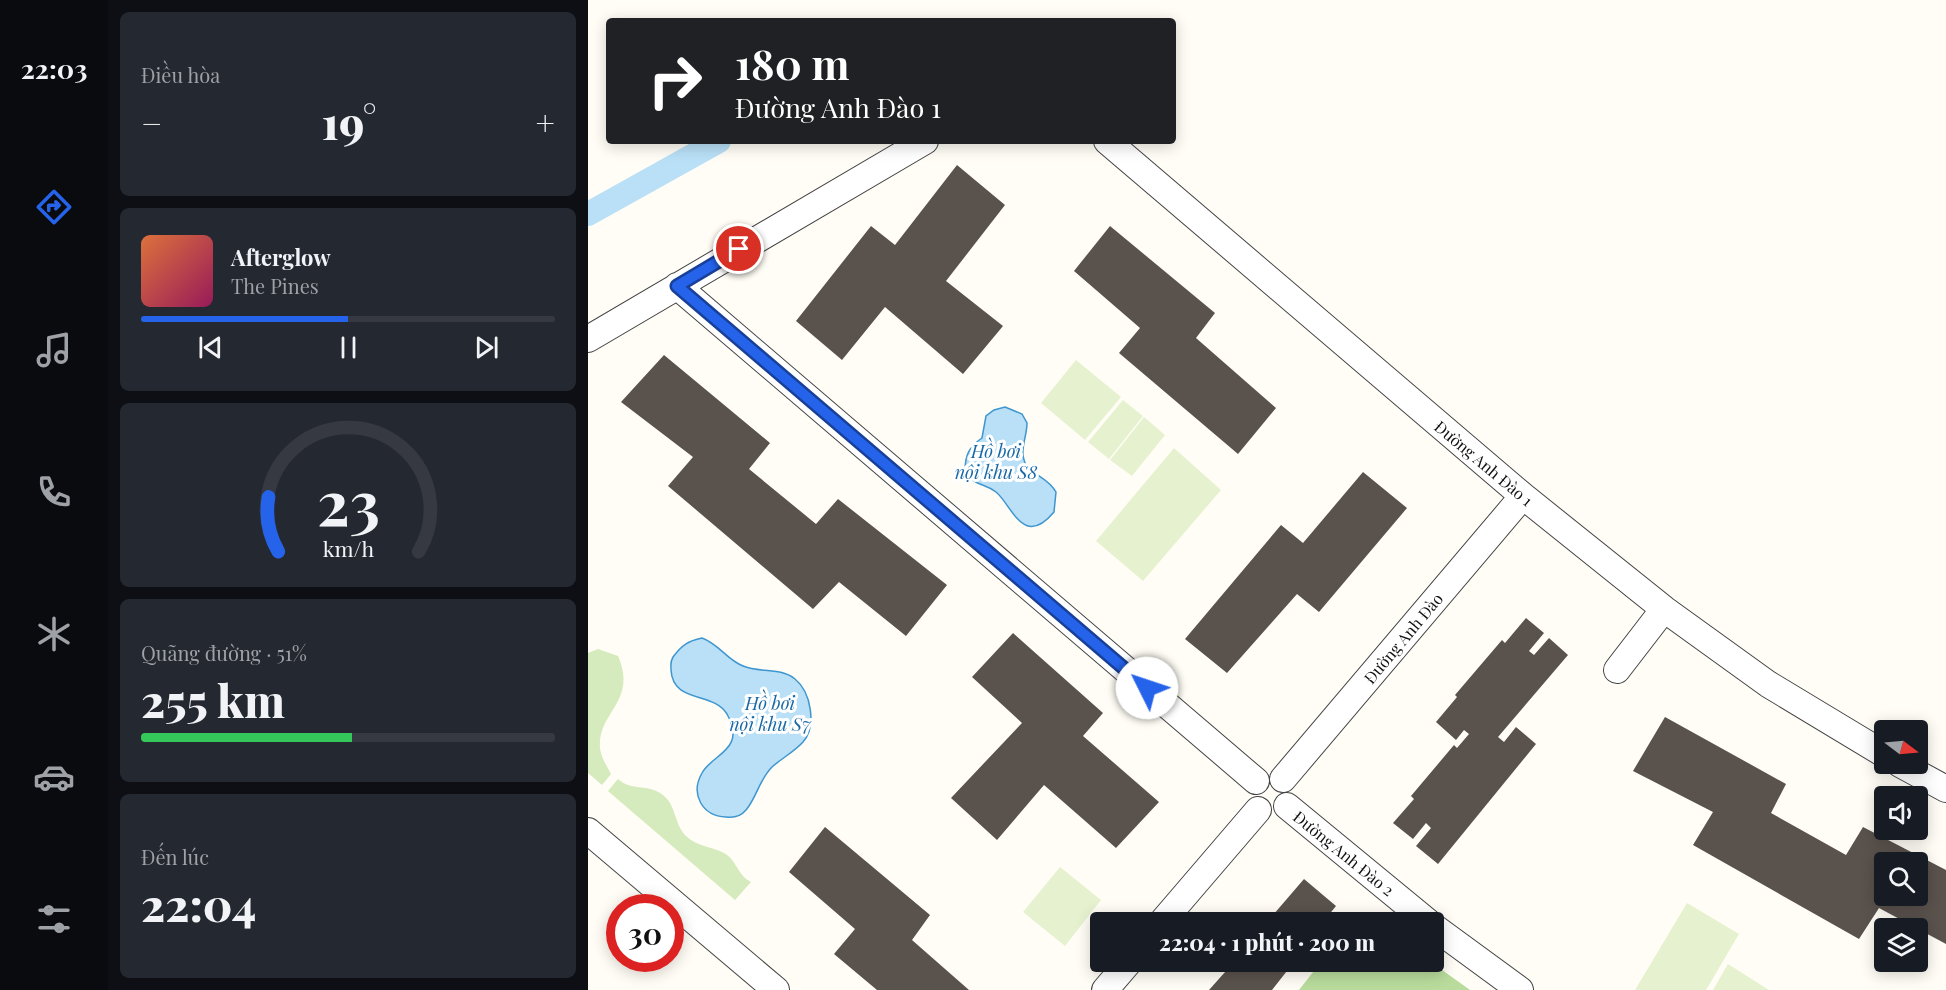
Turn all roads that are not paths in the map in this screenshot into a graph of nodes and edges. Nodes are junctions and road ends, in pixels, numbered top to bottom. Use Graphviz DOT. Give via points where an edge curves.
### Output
graph roads {
  1 [pos="920,144"];
  2 [pos="1111,144"];
  3 [pos="677,286"];
  4 [pos="588,339"];
  5 [pos="1523,496"];
  6 [pos="1664,609"];
  7 [pos="1617,670"];
  8 [pos="1874,748"];
  9 [pos="1918,774"];
  10 [pos="1283,779"];
  11 [pos="1256,782"];
  12 [pos="1946,789"];
  13 [pos="1287,806"];
  14 [pos="1258,810"];
  15 [pos="588,831"];
  16 [pos="1171,912"];
  17 [pos="1416,912"];
  18 [pos="1444,934"];
  19 [pos="1120,972"];
  20 [pos="776,990"];
  21 [pos="1105,990"];
  22 [pos="1520,990"];
  1 -- 3 [label="street"];
  2 -- 5 [label="street, Đường Anh Đào 1"];
  3 -- 4 [label="street"];
  3 -- 11 [label="street"];
  5 -- 6 [label="street, Đường Anh Đào 1"];
  5 -- 10 [label="street, Đường Anh Đào"];
  6 -- 7 [label="street"];
  6 -- 8 [label="street, Đường Anh Đào 1" via="1768,684"];
  9 -- 12 [label="street"];
  10 -- 11 [label="street" via="1269,775"];
  10 -- 13 [label="street" via="1290,792"];
  11 -- 14 [label="street" via="1251,796"];
  13 -- 14 [label="street" via="1272,814"];
  13 -- 17 [label="street, Đường Anh Đào 2"];
  14 -- 16 [label="street"];
  15 -- 20 [label="street"];
  18 -- 22 [label="street"];
  19 -- 21 [label="street"];
}
